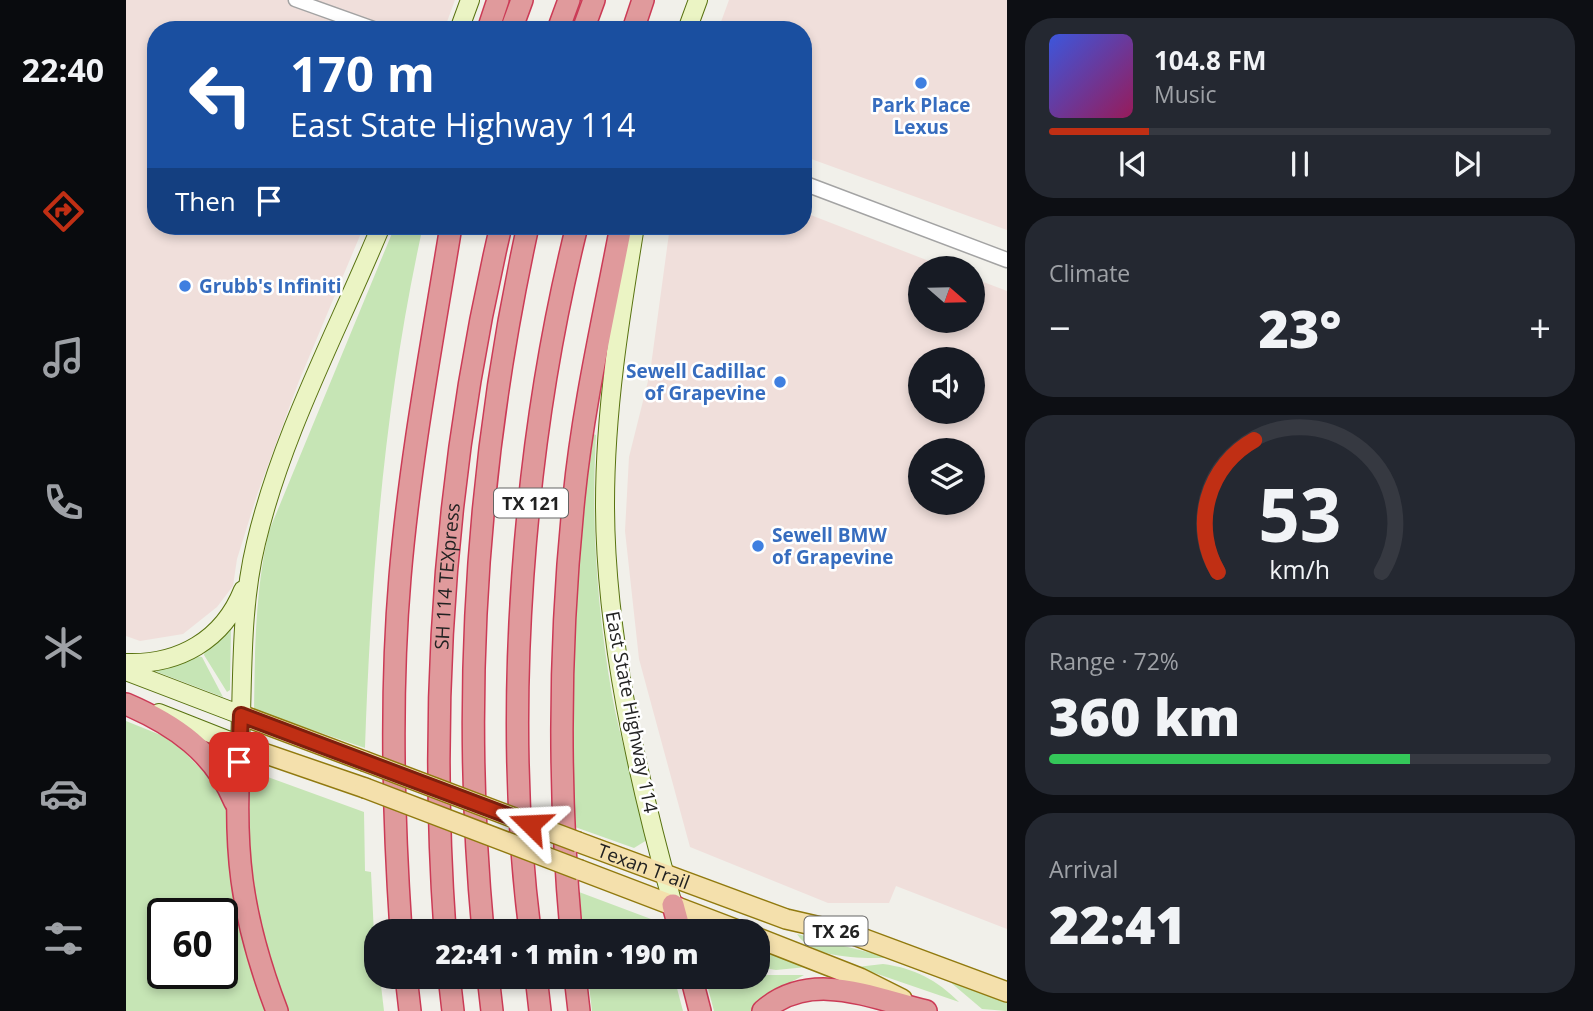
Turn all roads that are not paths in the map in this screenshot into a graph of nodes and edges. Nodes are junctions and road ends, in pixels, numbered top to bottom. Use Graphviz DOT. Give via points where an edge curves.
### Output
graph roads {
  1 [pos="295,0"];
  2 [pos="470,0"];
  3 [pos="498,0"];
  4 [pos="522,0"];
  5 [pos="569,0"];
  6 [pos="594,0"];
  7 [pos="643,0"];
  8 [pos="698,0"];
  9 [pos="354,21"];
  10 [pos="462,21"];
  11 [pos="491,21"];
  12 [pos="514,21"];
  13 [pos="561,21"];
  14 [pos="586,21"];
  15 [pos="636,21"];
  16 [pos="690,21"];
  17 [pos="812,186"];
  18 [pos="377,235"];
  19 [pos="449,235"];
  20 [pos="499,235"];
  21 [pos="526,235"];
  22 [pos="575,235"];
  23 [pos="619,235"];
  24 [pos="634,235"];
  25 [pos="1007,260"];
  26 [pos="250,574"];
  27 [pos="126,663"];
  28 [pos="126,671"];
  29 [pos="126,703"];
  30 [pos="241,715"];
  31 [pos="240,745"];
  32 [pos="236,805"];
  33 [pos="665,875"];
  34 [pos="673,905"];
  35 [pos="400,919"];
  36 [pos="444,919"];
  37 [pos="482,919"];
  38 [pos="529,919"];
  39 [pos="570,919"];
  40 [pos="677,919"];
  41 [pos="709,919"];
  42 [pos="770,943"];
  43 [pos="407,989"];
  44 [pos="450,989"];
  45 [pos="489,989"];
  46 [pos="537,989"];
  47 [pos="576,989"];
  48 [pos="694,989"];
  49 [pos="1007,992"];
  50 [pos="277,1011"];
  51 [pos="410,1011"];
  52 [pos="453,1011"];
  53 [pos="492,1011"];
  54 [pos="540,1011"];
  55 [pos="579,1011"];
  56 [pos="700,1011"];
  57 [pos="763,1011"];
  58 [pos="926,1011"];
  1 -- 9 [label="street"];
  2 -- 10 [label="main road"];
  3 -- 11 [label="highway"];
  4 -- 12 [label="highway"];
  5 -- 13 [label="highway"];
  6 -- 14 [label="highway"];
  7 -- 15 [label="highway"];
  8 -- 16 [label="main road"];
  17 -- 25 [label="street"];
  18 -- 26 [label="main road" via="300,415 266,508"];
  19 -- 35 [label="highway" via="408,499 395,646"];
  20 -- 36 [label="highway, SH 114 TEXpress" via="465,404 443,584 437,765"];
  21 -- 37 [label="highway, SH 114 TEXpress" via="495,405 476,587 472,768"];
  22 -- 38 [label="highway, TX 121" via="540,421 522,605 520,785"];
  23 -- 39 [label="highway" via="583,432 568,568 561,740"];
  24 -- 33 [label="main road, East State Highway 114" via="613,368 607,549 627,709"];
  26 -- 27 [label="main road" via="238,604 197,648 166,659"];
  26 -- 30 [label="main road"];
  28 -- 30 [label="main road, Texan Trail"];
  29 -- 31 [label="main road, Texan Trail"];
  29 -- 32 [label="highway" via="167,723 205,753 226,781"];
  30 -- 31 [label="main road"];
  30 -- 33 [label="main road, Texan Trail, bridge"];
  31 -- 32 [label="highway"];
  31 -- 34 [label="main road, Texan Trail, bridge"];
  32 -- 50 [label="highway" via="244,907"];
  33 -- 34 [label="main road, East State Highway 114"];
  33 -- 49 [label="main road, Texan Trail / TX 26" via="786,919 851,934"];
  34 -- 40 [label="highway"];
  34 -- 41 [label="main road, Texan Trail"];
  42 -- 58 [label="main road, TX 26" via="860,978"];
  43 -- 51 [label="highway"];
  44 -- 52 [label="highway"];
  45 -- 53 [label="highway"];
  46 -- 54 [label="highway"];
  47 -- 55 [label="highway"];
  48 -- 56 [label="highway"];
  57 -- 58 [label="highway" via="800,990 828,987"];
}
